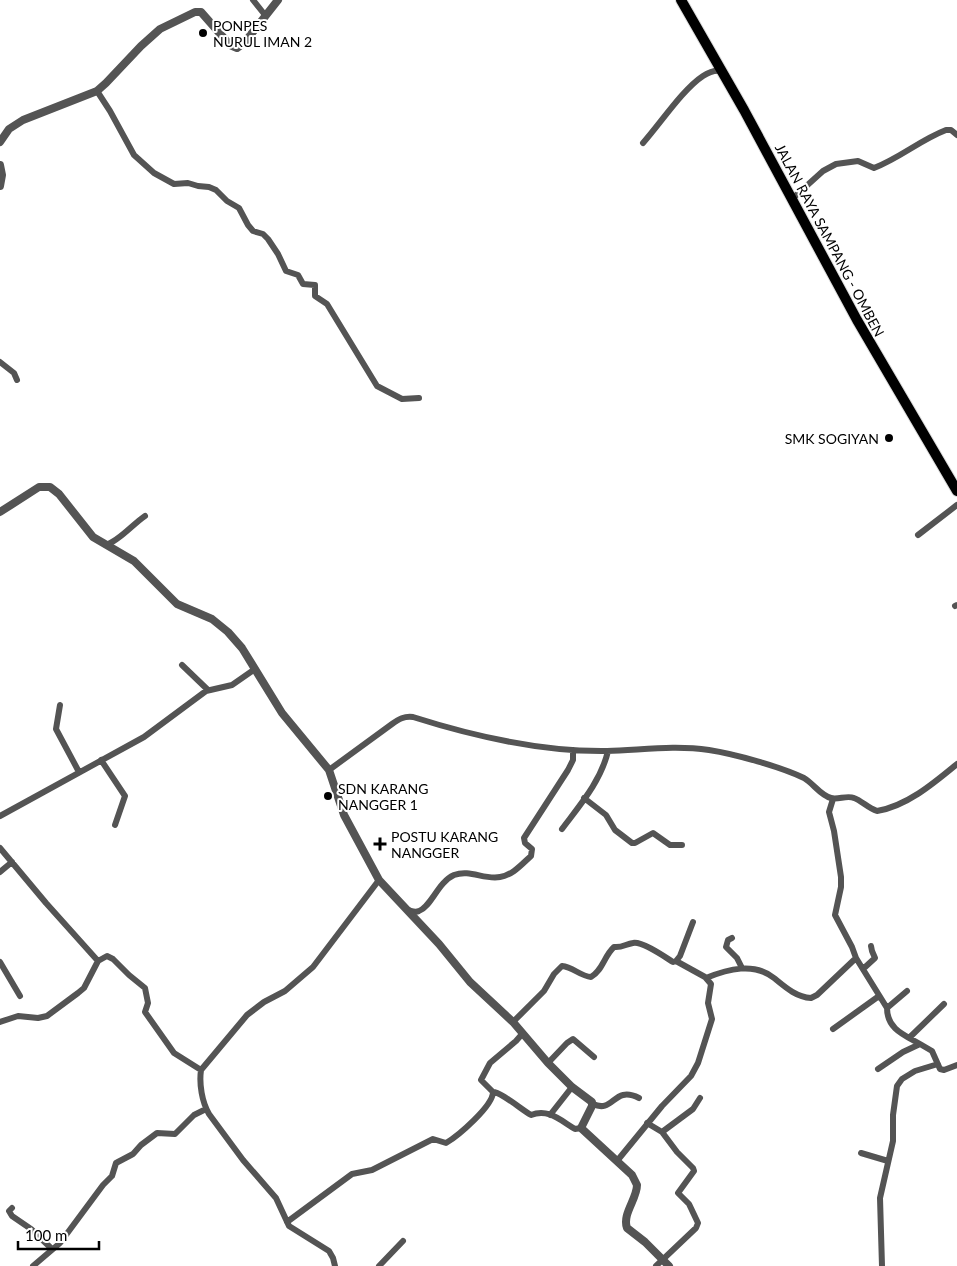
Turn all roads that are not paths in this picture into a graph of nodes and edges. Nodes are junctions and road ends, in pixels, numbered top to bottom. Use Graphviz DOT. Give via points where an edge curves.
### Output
graph roads {
  1 [pos="253,0"];
  2 [pos="278,0"];
  3 [pos="681,0"];
  4 [pos="265,15"];
  5 [pos="722,71"];
  6 [pos="97,91"];
  7 [pos="957,135"];
  8 [pos="0,142"];
  9 [pos="643,143"];
  10 [pos="0,165"];
  11 [pos="0,186"];
  12 [pos="792,199"];
  13 [pos="0,362"];
  14 [pos="17,380"];
  15 [pos="419,398"];
  16 [pos="956,486"];
  17 [pos="957,505"];
  18 [pos="0,512"];
  19 [pos="145,516"];
  20 [pos="918,535"];
  21 [pos="106,545"];
  22 [pos="182,665"];
  23 [pos="255,669"];
  24 [pos="208,690"];
  25 [pos="60,705"];
  26 [pos="574,750"];
  27 [pos="608,751"];
  28 [pos="101,760"];
  29 [pos="957,764"];
  30 [pos="329,770"];
  31 [pos="79,772"];
  32 [pos="584,798"];
  33 [pos="833,799"];
  34 [pos="0,816"];
  35 [pos="115,825"];
  36 [pos="562,829"];
  37 [pos="682,845"];
  38 [pos="0,848"];
  39 [pos="12,862"];
  40 [pos="0,872"];
  41 [pos="379,880"];
  42 [pos="408,910"];
  43 [pos="693,922"];
  44 [pos="732,938"];
  45 [pos="872,946"];
  46 [pos="856,958"];
  47 [pos="98,961"];
  48 [pos="676,961"];
  49 [pos="0,962"];
  50 [pos="742,968"];
  51 [pos="863,969"];
  52 [pos="706,978"];
  53 [pos="907,990"];
  54 [pos="20,996"];
  55 [pos="879,996"];
  56 [pos="944,1004"];
  57 [pos="887,1008"];
  58 [pos="0,1022"];
  59 [pos="514,1022"];
  60 [pos="833,1029"];
  61 [pos="523,1033"];
  62 [pos="909,1038"];
  63 [pos="920,1044"];
  64 [pos="594,1057"];
  65 [pos="548,1063"];
  66 [pos="938,1064"];
  67 [pos="957,1065"];
  68 [pos="201,1070"];
  69 [pos="878,1070"];
  70 [pos="572,1087"];
  71 [pos="493,1092"];
  72 [pos="638,1098"];
  73 [pos="700,1098"];
  74 [pos="593,1104"];
  75 [pos="206,1109"];
  76 [pos="550,1115"];
  77 [pos="647,1123"];
  78 [pos="581,1128"];
  79 [pos="662,1132"];
  80 [pos="861,1153"];
  81 [pos="618,1161"];
  82 [pos="888,1161"];
  83 [pos="12,1208"];
  84 [pos="287,1222"];
  85 [pos="402,1241"];
  86 [pos="52,1249"];
  87 [pos="659,1263"];
  88 [pos="36,1265"];
  89 [pos="335,1266"];
  90 [pos="379,1266"];
  91 [pos="669,1266"];
  92 [pos="882,1266"];
  1 -- 4 [label="street"];
  2 -- 4 [label="street"];
  3 -- 5 [label="main road, JALAN RAYA SAMPANG - OMBEN"];
  4 -- 6 [label="street" via="245,42 235,48 203,13 194,12 150,37"];
  5 -- 9 [label="street" via="715,70 701,77"];
  5 -- 12 [label="main road, JALAN RAYA SAMPANG - OMBEN"];
  6 -- 8 [label="street" via="23,120 9,129"];
  6 -- 15 [label="street" via="137,158 172,183 188,182 213,188 239,208 251,229 268,239 286,271 298,275 303,284 316,286 315,296 327,304 377,386 402,399"];
  7 -- 12 [label="street" via="946,130 874,168 858,161 829,167"];
  10 -- 11 [label="street"];
  12 -- 16 [label="main road, JALAN RAYA SAMPANG - OMBEN" via="874,350"];
  13 -- 14 [label="street" via="14,373"];
  17 -- 20 [label="street"];
  18 -- 21 [label="street" via="39,487 50,487 88,533"];
  19 -- 21 [label="street"];
  21 -- 23 [label="street" via="134,560 177,604 222,626"];
  22 -- 24 [label="street"];
  23 -- 24 [label="street" via="232,685"];
  23 -- 30 [label="street" via="282,713"];
  24 -- 28 [label="street" via="144,737"];
  25 -- 31 [label="street" via="56,729"];
  26 -- 27 [label="street"];
  26 -- 30 [label="street" via="471,735 407,717 392,724"];
  26 -- 42 [label="street" via="568,770 524,838 532,851 531,856 502,877 455,875 444,882 422,910"];
  27 -- 32 [label="street" via="599,776"];
  27 -- 33 [label="street" via="654,747 710,750 802,777"];
  28 -- 31 [label="street"];
  28 -- 35 [label="street" via="125,796"];
  29 -- 33 [label="street" via="922,790 883,810 874,810 853,797"];
  30 -- 41 [label="street" via="344,815"];
  31 -- 34 [label="street"];
  32 -- 36 [label="street"];
  32 -- 37 [label="street" via="606,815 615,830 632,843 653,833 670,845"];
  33 -- 46 [label="street" via="828,812 841,876 835,915"];
  38 -- 39 [label="street"];
  39 -- 40 [label="street"];
  39 -- 47 [label="street"];
  41 -- 42 [label="street"];
  41 -- 68 [label="street" via="313,967 285,991 246,1015"];
  42 -- 59 [label="street" via="470,982"];
  43 -- 48 [label="street"];
  44 -- 50 [label="street" via="726,947"];
  45 -- 51 [label="street" via="875,959"];
  46 -- 50 [label="street" via="811,998 794,993 767,974"];
  46 -- 51 [label="street"];
  47 -- 58 [label="street" via="84,988 47,1016 18,1016"];
  47 -- 68 [label="street" via="111,957 143,986 148,1003 144,1010 146,1014 174,1053"];
  48 -- 52 [label="street"];
  48 -- 59 [label="street" via="635,942 623,948 614,947 598,972 591,977 582,976 568,966 559,967 544,991"];
  49 -- 54 [label="street"];
  50 -- 52 [label="street"];
  51 -- 55 [label="street"];
  52 -- 77 [label="street" via="711,984 708,1003 712,1019 702,1054 691,1076"];
  53 -- 57 [label="street"];
  55 -- 57 [label="street"];
  55 -- 60 [label="street"];
  56 -- 62 [label="street"];
  57 -- 62 [label="street" via="891,1025"];
  59 -- 61 [label="street"];
  61 -- 65 [label="street"];
  61 -- 71 [label="street" via="490,1063 482,1078"];
  62 -- 63 [label="street"];
  63 -- 66 [label="street" via="932,1051"];
  63 -- 69 [label="street"];
  64 -- 65 [label="street" via="573,1039"];
  65 -- 70 [label="street"];
  66 -- 67 [label="street" via="944,1070"];
  66 -- 82 [label="street" via="915,1071 898,1084"];
  68 -- 75 [label="street" via="200,1085"];
  70 -- 74 [label="street"];
  70 -- 76 [label="street"];
  71 -- 76 [label="street" via="500,1093 531,1115 539,1111"];
  71 -- 84 [label="street" via="490,1103 455,1137 444,1143 433,1139 372,1170 352,1174"];
  72 -- 74 [label="street" via="630,1093 605,1106"];
  73 -- 79 [label="street" via="693,1109"];
  74 -- 78 [label="street"];
  75 -- 84 [label="street" via="276,1198"];
  75 -- 86 [label="street" via="175,1134 157,1133 133,1154 116,1163 110,1179"];
  76 -- 78 [label="street" via="575,1129"];
  77 -- 79 [label="street"];
  77 -- 81 [label="street"];
  78 -- 81 [label="street"];
  79 -- 87 [label="street" via="694,1169 678,1192 698,1222 692,1232"];
  80 -- 82 [label="street"];
  81 -- 87 [label="street" via="637,1184 626,1228 644,1242"];
  82 -- 92 [label="street" via="880,1198"];
  83 -- 86 [label="street" via="9,1211 12,1216"];
  84 -- 89 [label="street" via="294,1230 329,1251"];
  85 -- 90 [label="street"];
  86 -- 88 [label="street"];
  87 -- 91 [label="street"];
}
